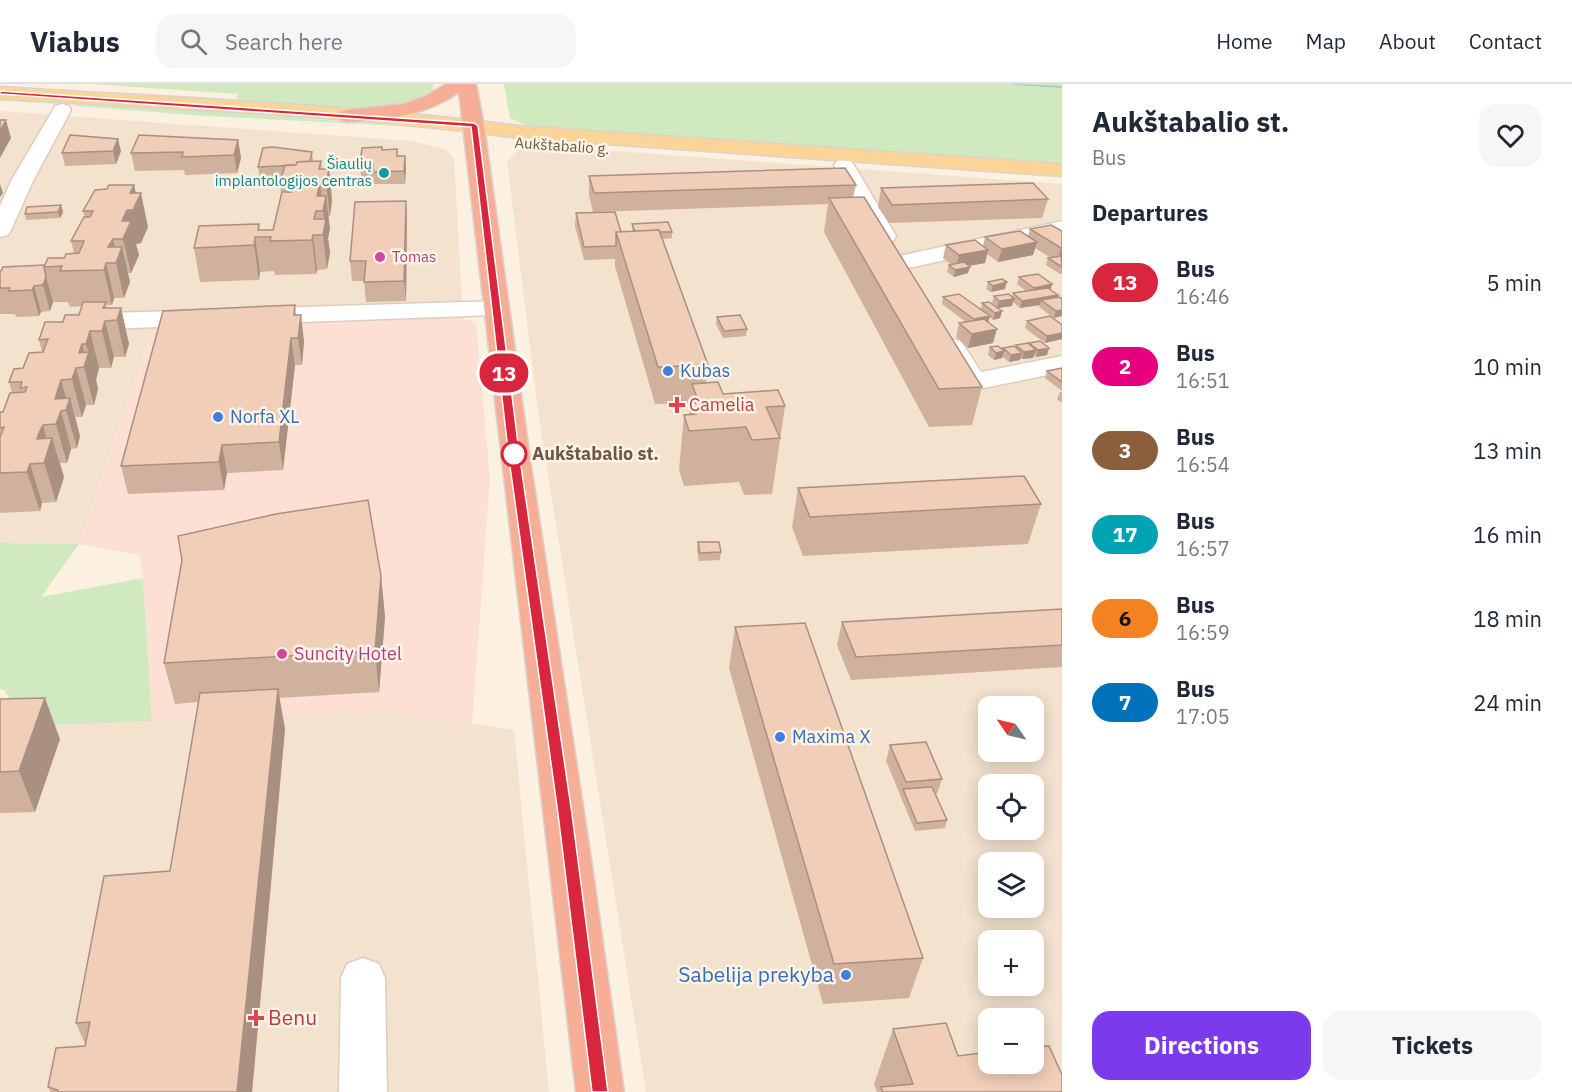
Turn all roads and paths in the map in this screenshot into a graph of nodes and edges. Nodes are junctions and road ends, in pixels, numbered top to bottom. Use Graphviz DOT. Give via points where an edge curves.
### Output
graph roads {
  1 [pos="458,84"];
  2 [pos="467,84"];
  3 [pos="0,93"];
  4 [pos="70,104"];
  5 [pos="0,106"];
  6 [pos="347,116"];
  7 [pos="475,132"];
  8 [pos="844,165"];
  9 [pos="1062,170"];
  10 [pos="1062,181"];
  11 [pos="1062,228"];
  12 [pos="0,230"];
  13 [pos="496,308"];
  14 [pos="58,323"];
  15 [pos="943,332"];
  16 [pos="1062,364"];
  17 [pos="363,978"];
  18 [pos="363,1092"];
  19 [pos="600,1092"];
  1 -- 6 [label="highway" via="428,104"];
  2 -- 7 [label="highway"];
  3 -- 4 [label="main road"];
  4 -- 5 [label="main road"];
  4 -- 6 [label="main road, Aukštabalio g."];
  4 -- 7 [label="main road, Aukštabalio g."];
  4 -- 12 [label="street" via="32,163"];
  6 -- 7 [label="main road, Aukštabalio g."];
  7 -- 8 [label="main road, Aukštabalio g."];
  7 -- 9 [label="main road, Aukštabalio g."];
  7 -- 13 [label="highway"];
  8 -- 10 [label="main road, Aukštabalio g."];
  8 -- 11 [label="street" via="906,273"];
  13 -- 14 [label="street"];
  13 -- 19 [label="highway"];
  15 -- 16 [label="street" via="974,382"];
  17 -- 18 [label="street"];
}
